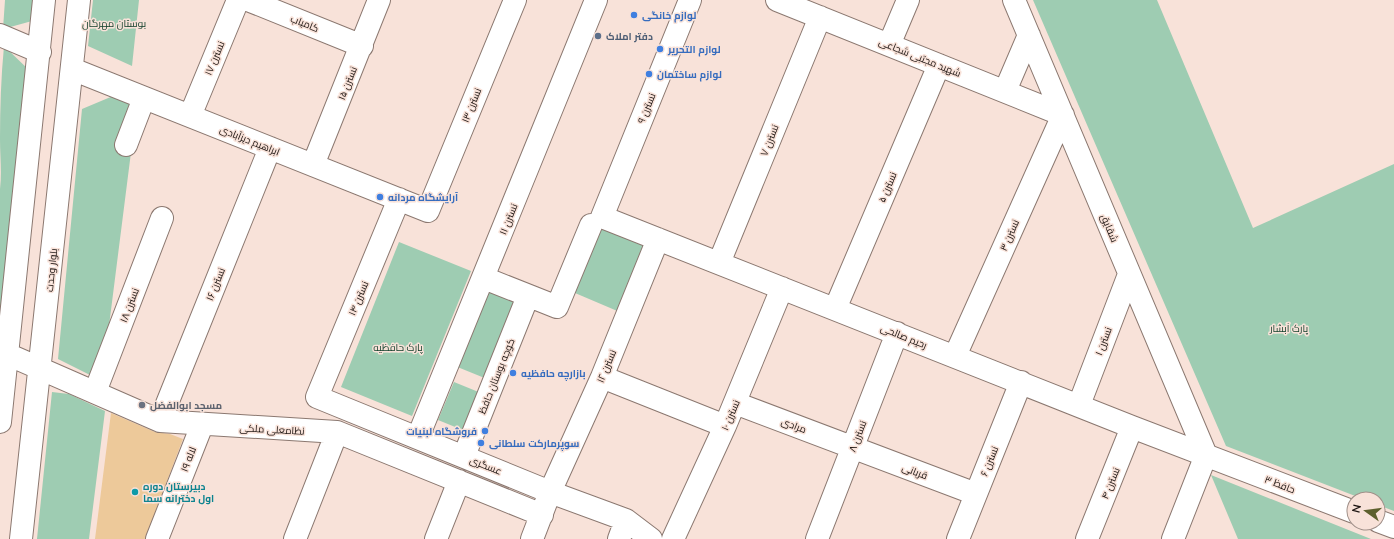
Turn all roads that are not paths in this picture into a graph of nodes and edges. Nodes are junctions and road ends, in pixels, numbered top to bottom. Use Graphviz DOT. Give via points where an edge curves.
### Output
graph roads {
  1 [pos="44,0"];
  2 [pos="79,0"];
  3 [pos="238,0"];
  4 [pos="248,0"];
  5 [pos="380,0"];
  6 [pos="515,0"];
  7 [pos="596,0"];
  8 [pos="690,0"];
  9 [pos="777,0"];
  10 [pos="908,0"];
  11 [pos="1014,0"];
  12 [pos="820,17"];
  13 [pos="0,35"];
  14 [pos="1029,35"];
  15 [pos="889,45"];
  16 [pos="362,46"];
  17 [pos="40,52"];
  18 [pos="939,65"];
  19 [pos="72,69"];
  20 [pos="1005,91"];
  21 [pos="144,98"];
  22 [pos="1062,114"];
  23 [pos="190,116"];
  24 [pos="126,145"];
  25 [pos="270,148"];
  26 [pos="313,165"];
  27 [pos="399,199"];
  28 [pos="428,211"];
  29 [pos="162,218"];
  30 [pos="596,221"];
  31 [pos="658,240"];
  32 [pos="719,263"];
  33 [pos="1128,277"];
  34 [pos="484,278"];
  35 [pos="782,288"];
  36 [pos="528,296"];
  37 [pos="835,309"];
  38 [pos="897,333"];
  39 [pos="3,352"];
  40 [pos="955,356"];
  41 [pos="41,368"];
  42 [pos="602,377"];
  43 [pos="1021,382"];
  44 [pos="95,392"];
  45 [pos="317,397"];
  46 [pos="735,403"];
  47 [pos="1079,405"];
  48 [pos="160,421"];
  49 [pos="0,422"];
  50 [pos="202,424"];
  51 [pos="725,426"];
  52 [pos="1132,427"];
  53 [pos="337,432"];
  54 [pos="418,437"];
  55 [pos="439,446"];
  56 [pos="853,448"];
  57 [pos="1206,455"];
  58 [pos="464,456"];
  59 [pos="430,469"];
  60 [pos="459,481"];
  61 [pos="550,492"];
  62 [pos="976,494"];
  63 [pos="1346,509"];
  64 [pos="542,515"];
  65 [pos="622,530"];
  66 [pos="21,539"];
  67 [pos="157,539"];
  68 [pos="295,539"];
  69 [pos="436,539"];
  70 [pos="532,539"];
  71 [pos="651,539"];
  72 [pos="674,539"];
  73 [pos="817,539"];
  74 [pos="958,539"];
  75 [pos="1087,539"];
  76 [pos="1173,539"];
  1 -- 17 [label="street"];
  2 -- 19 [label="street, بلوار وحدت"];
  3 -- 23 [label="street, نسترن ۱۷"];
  4 -- 16 [label="street, کامیاب"];
  5 -- 16 [label="street, نسترن ۱۵"];
  6 -- 28 [label="street, نسترن ۱۳"];
  7 -- 34 [label="street, نسترن ۱۱"];
  8 -- 30 [label="street, نسترن ۹"];
  9 -- 12 [label="street, شهید مجتبی شجاعی"];
  10 -- 15 [label="street"];
  11 -- 14 [label="street, شقایق"];
  12 -- 15 [label="street, شهید مجتبی شجاعی"];
  12 -- 32 [label="street, نسترن ۷"];
  13 -- 17 [label="street"];
  14 -- 20 [label="street"];
  14 -- 22 [label="street, شقایق"];
  15 -- 18 [label="street, شهید مجتبی شجاعی"];
  16 -- 26 [label="street, نسترن ۱۵"];
  17 -- 39 [label="street"];
  18 -- 20 [label="street, شهید مجتبی شجاعی"];
  18 -- 37 [label="street, نسترن ۵"];
  19 -- 21 [label="street, ابراهیم دیزآبادی"];
  19 -- 41 [label="street, بلوار وحدت"];
  20 -- 22 [label="street, شهید مجتبی شجاعی"];
  21 -- 23 [label="street, ابراهیم دیزآبادی"];
  21 -- 24 [label="street"];
  22 -- 40 [label="street, نسترن ۳"];
  22 -- 57 [label="street, شقایق"];
  23 -- 25 [label="street, ابراهیم دیزآبادی"];
  25 -- 26 [label="street, ابراهیم دیزآبادی"];
  25 -- 48 [label="street, نسترن ۱۶"];
  26 -- 27 [label="street, ابراهیم دیزآبادی"];
  27 -- 28 [label="street, ابراهیم دیزآبادی"];
  27 -- 45 [label="street, نسترن ۱۴"];
  29 -- 44 [label="street, نسترن ۱۸"];
  30 -- 31 [label="street, رحیم صالحی"];
  30 -- 36 [label="street, نسترن ۹" via="557,307"];
  31 -- 32 [label="street, رحیم صالحی"];
  31 -- 42 [label="street, نسترن ۱۲"];
  32 -- 35 [label="street, رحیم صالحی"];
  33 -- 47 [label="street, نسترن ۱"];
  34 -- 36 [label="street"];
  34 -- 54 [label="street, نسترن ۱۱"];
  35 -- 37 [label="street, رحیم صالحی"];
  35 -- 46 [label="street, نسترن ۱۰"];
  36 -- 58 [label="street, کوچه بوستان حافظ"];
  37 -- 38 [label="street, رحیم صالحی"];
  38 -- 40 [label="street, رحیم صالحی"];
  38 -- 56 [label="street, نسترن ۸"];
  39 -- 41 [label="street, نظامعلی ملکی"];
  39 -- 49 [label="street"];
  40 -- 43 [label="street, رحیم صالحی"];
  41 -- 44 [label="street, نظامعلی ملکی"];
  41 -- 66 [label="street, بلوار وحدت"];
  42 -- 51 [label="street"];
  42 -- 61 [label="street, نسترن ۱۲"];
  43 -- 47 [label="street, رحیم صالحی"];
  43 -- 62 [label="street, نسترن ۶"];
  44 -- 48 [label="street, نظامعلی ملکی"];
  45 -- 54 [label="street, عسگری"];
  46 -- 51 [label="street, نسترن ۱۰"];
  46 -- 56 [label="street, مرادی"];
  47 -- 52 [label="street, رحیم صالحی"];
  48 -- 50 [label="street, نظامعلی ملکی"];
  50 -- 53 [label="street, نظامعلی ملکی"];
  50 -- 67 [label="street, لاله ۱۹"];
  51 -- 72 [label="street, نسترن ۱۰"];
  52 -- 57 [label="street, رحیم صالحی"];
  52 -- 75 [label="street, نسترن ۴"];
  53 -- 59 [label="street, نظامعلی ملکی"];
  53 -- 68 [label="street"];
  54 -- 55 [label="street, عسگری"];
  55 -- 58 [label="street, عسگری"];
  55 -- 59 [label="street"];
  56 -- 62 [label="street, قربانی"];
  56 -- 73 [label="street, نسترن ۸"];
  57 -- 63 [label="street, حافظ ۳"];
  57 -- 76 [label="street"];
  58 -- 61 [label="street, عسگری"];
  59 -- 60 [label="street, نظامعلی ملکی"];
  60 -- 64 [label="street, نظامعلی ملکی"];
  60 -- 69 [label="street"];
  61 -- 64 [label="street, نسترن ۱۲"];
  61 -- 65 [label="street, عسگری"];
  62 -- 74 [label="street, نسترن ۶"];
  64 -- 70 [label="street, نسترن ۱۲"];
  65 -- 71 [label="street, عسگری"];
}
